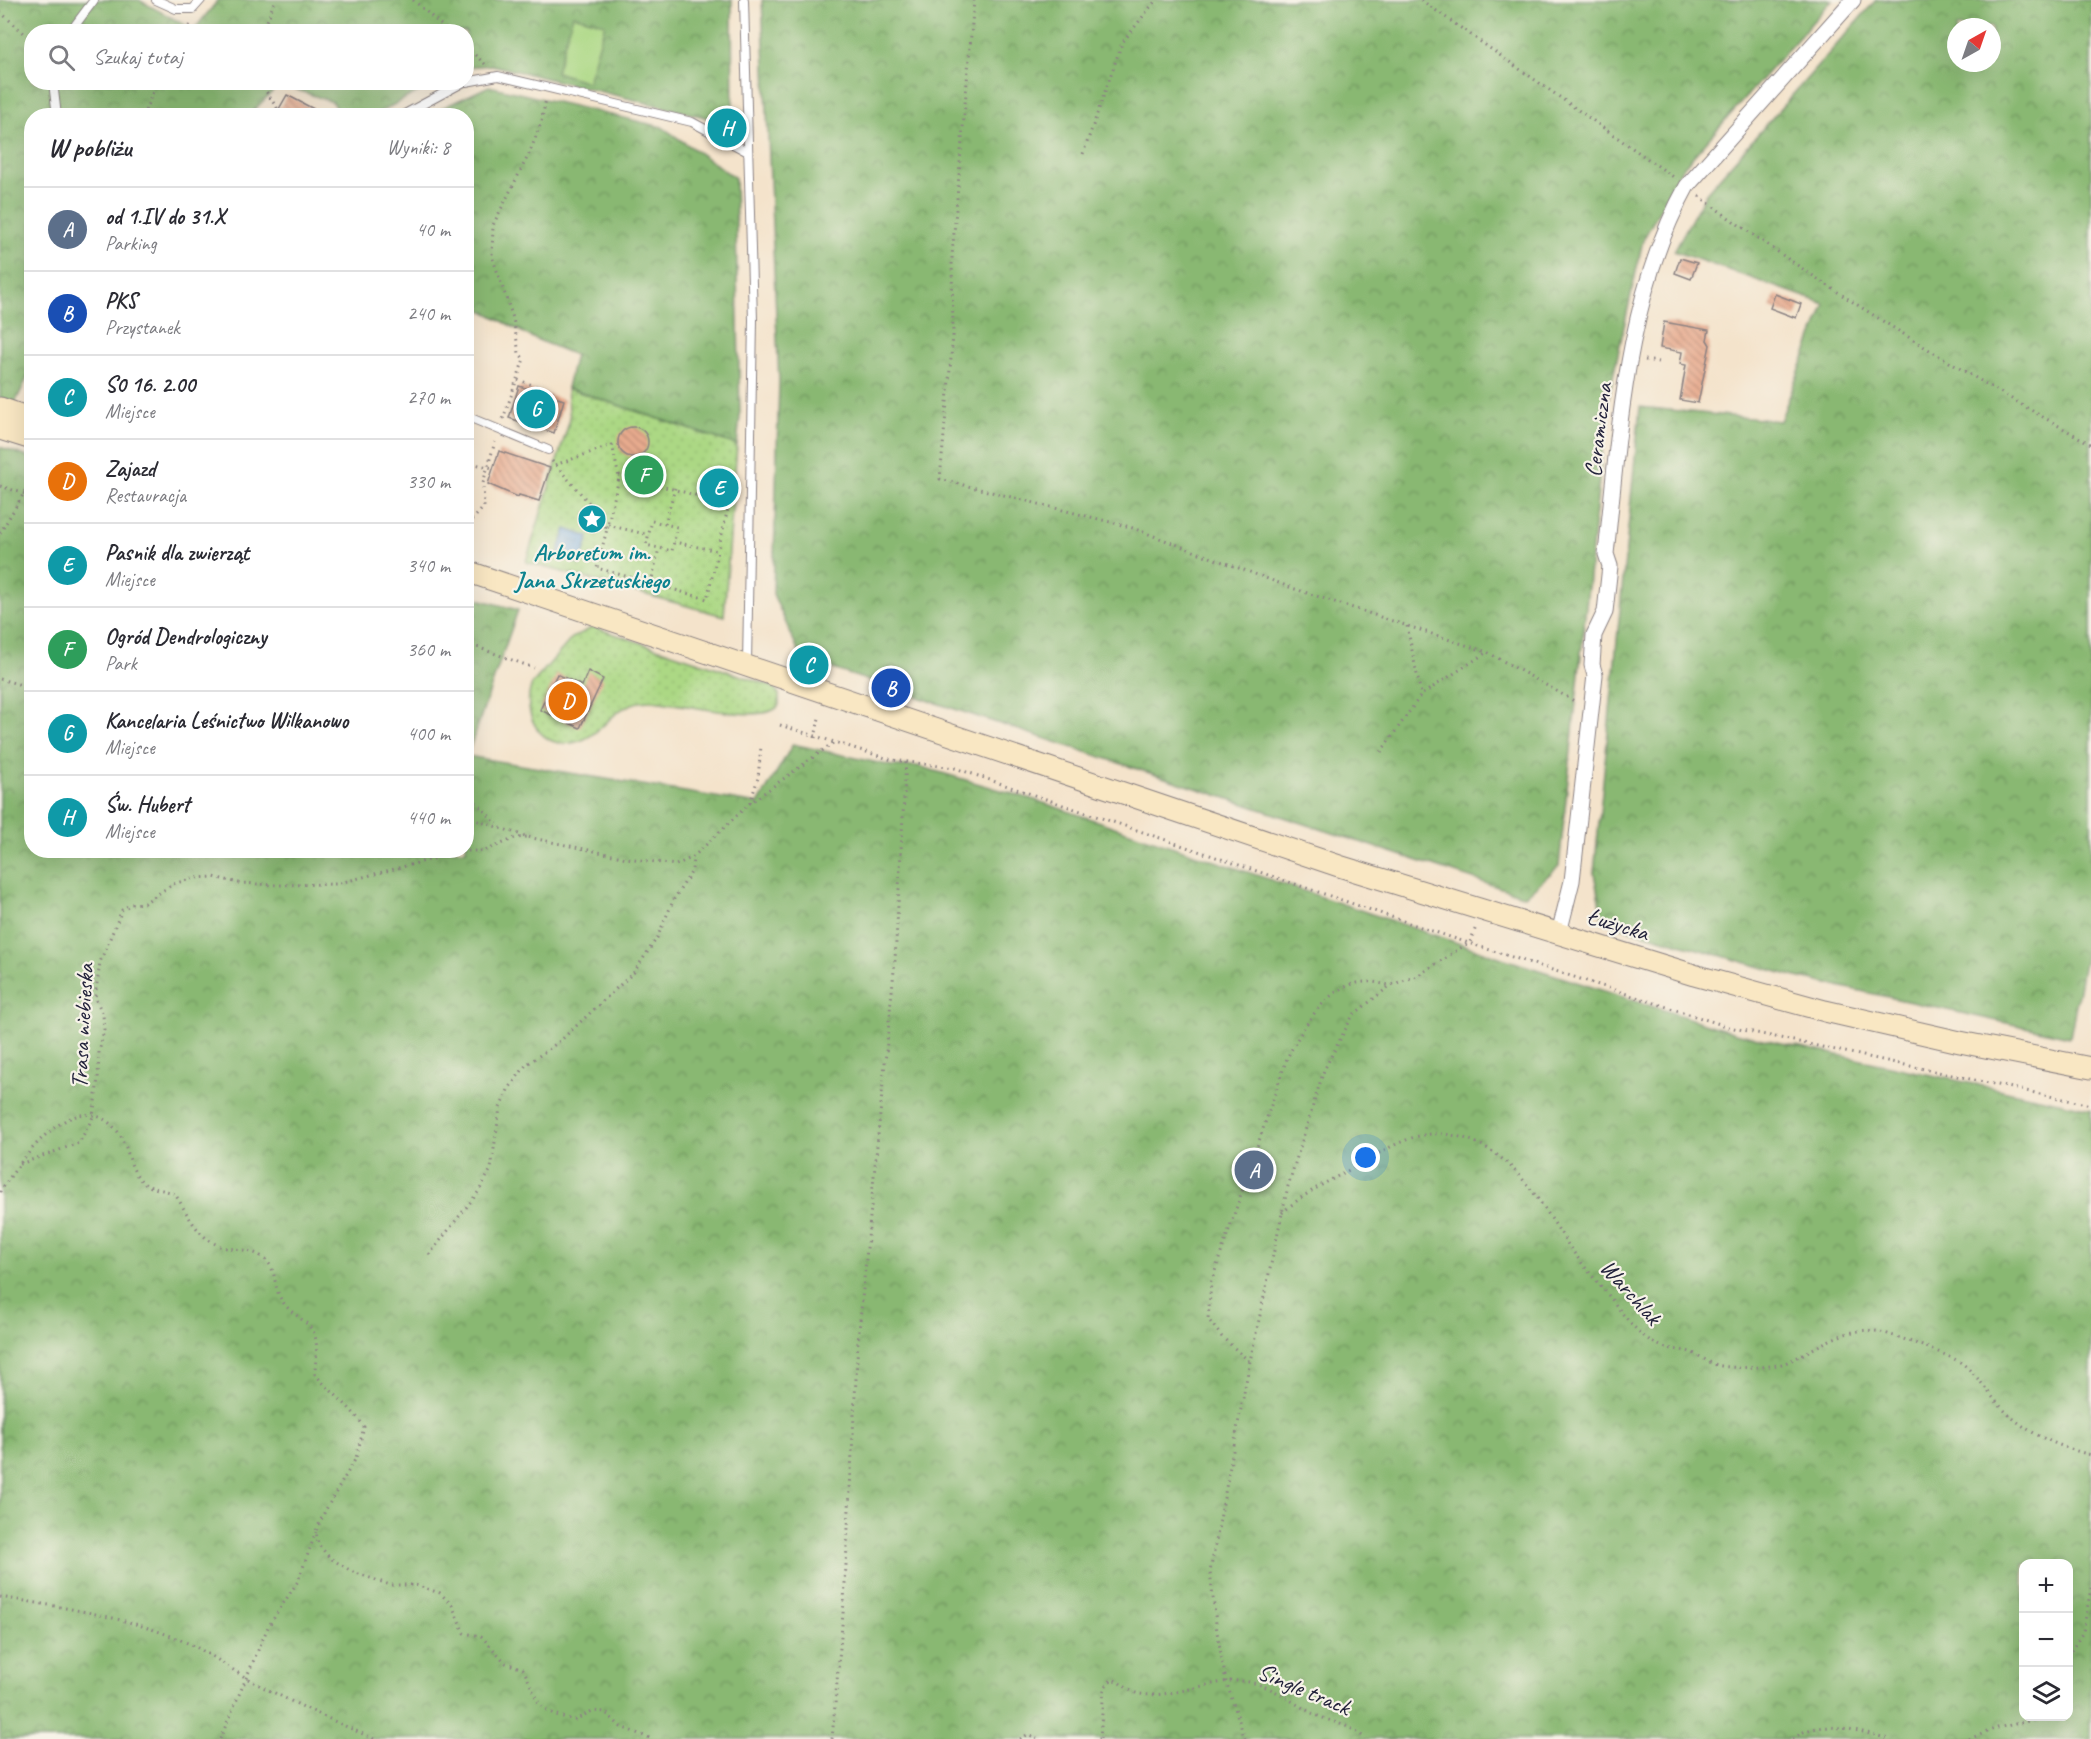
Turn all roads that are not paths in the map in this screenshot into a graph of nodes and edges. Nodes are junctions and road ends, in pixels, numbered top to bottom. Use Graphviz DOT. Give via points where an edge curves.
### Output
graph roads {
  1 [pos="94,0"];
  2 [pos="156,0"];
  3 [pos="201,0"];
  4 [pos="744,0"];
  5 [pos="1853,0"];
  6 [pos="76,24"];
  7 [pos="474,80"];
  8 [pos="54,90"];
  9 [pos="450,90"];
  10 [pos="56,108"];
  11 [pos="416,108"];
  12 [pos="748,152"];
  13 [pos="0,408"];
  14 [pos="474,419"];
  15 [pos="24,422"];
  16 [pos="24,427"];
  17 [pos="0,429"];
  18 [pos="548,450"];
  19 [pos="474,574"];
  20 [pos="747,666"];
  21 [pos="1559,933"];
  22 [pos="2091,1068"];
  1 -- 6 [label="lane"];
  2 -- 3 [label="lane" via="176,9 193,9"];
  4 -- 12 [label="lane"];
  5 -- 21 [label="street, Ceramiczna" via="1687,186 1668,221 1654,261 1628,371 1606,554 1610,566 1605,612 1594,635 1591,710 1572,881"];
  7 -- 12 [label="lane" via="498,76 692,122"];
  8 -- 10 [label="lane"];
  9 -- 11 [label="lane"];
  12 -- 20 [label="lane" via="753,320"];
  13 -- 15 [label="main road"];
  14 -- 18 [label="lane"];
  16 -- 17 [label="main road"];
  19 -- 20 [label="main road, Łużycka"];
  20 -- 21 [label="main road, Łużycka" via="1339,866"];
  21 -- 22 [label="main road, Łużycka" via="1825,1011"];
}
